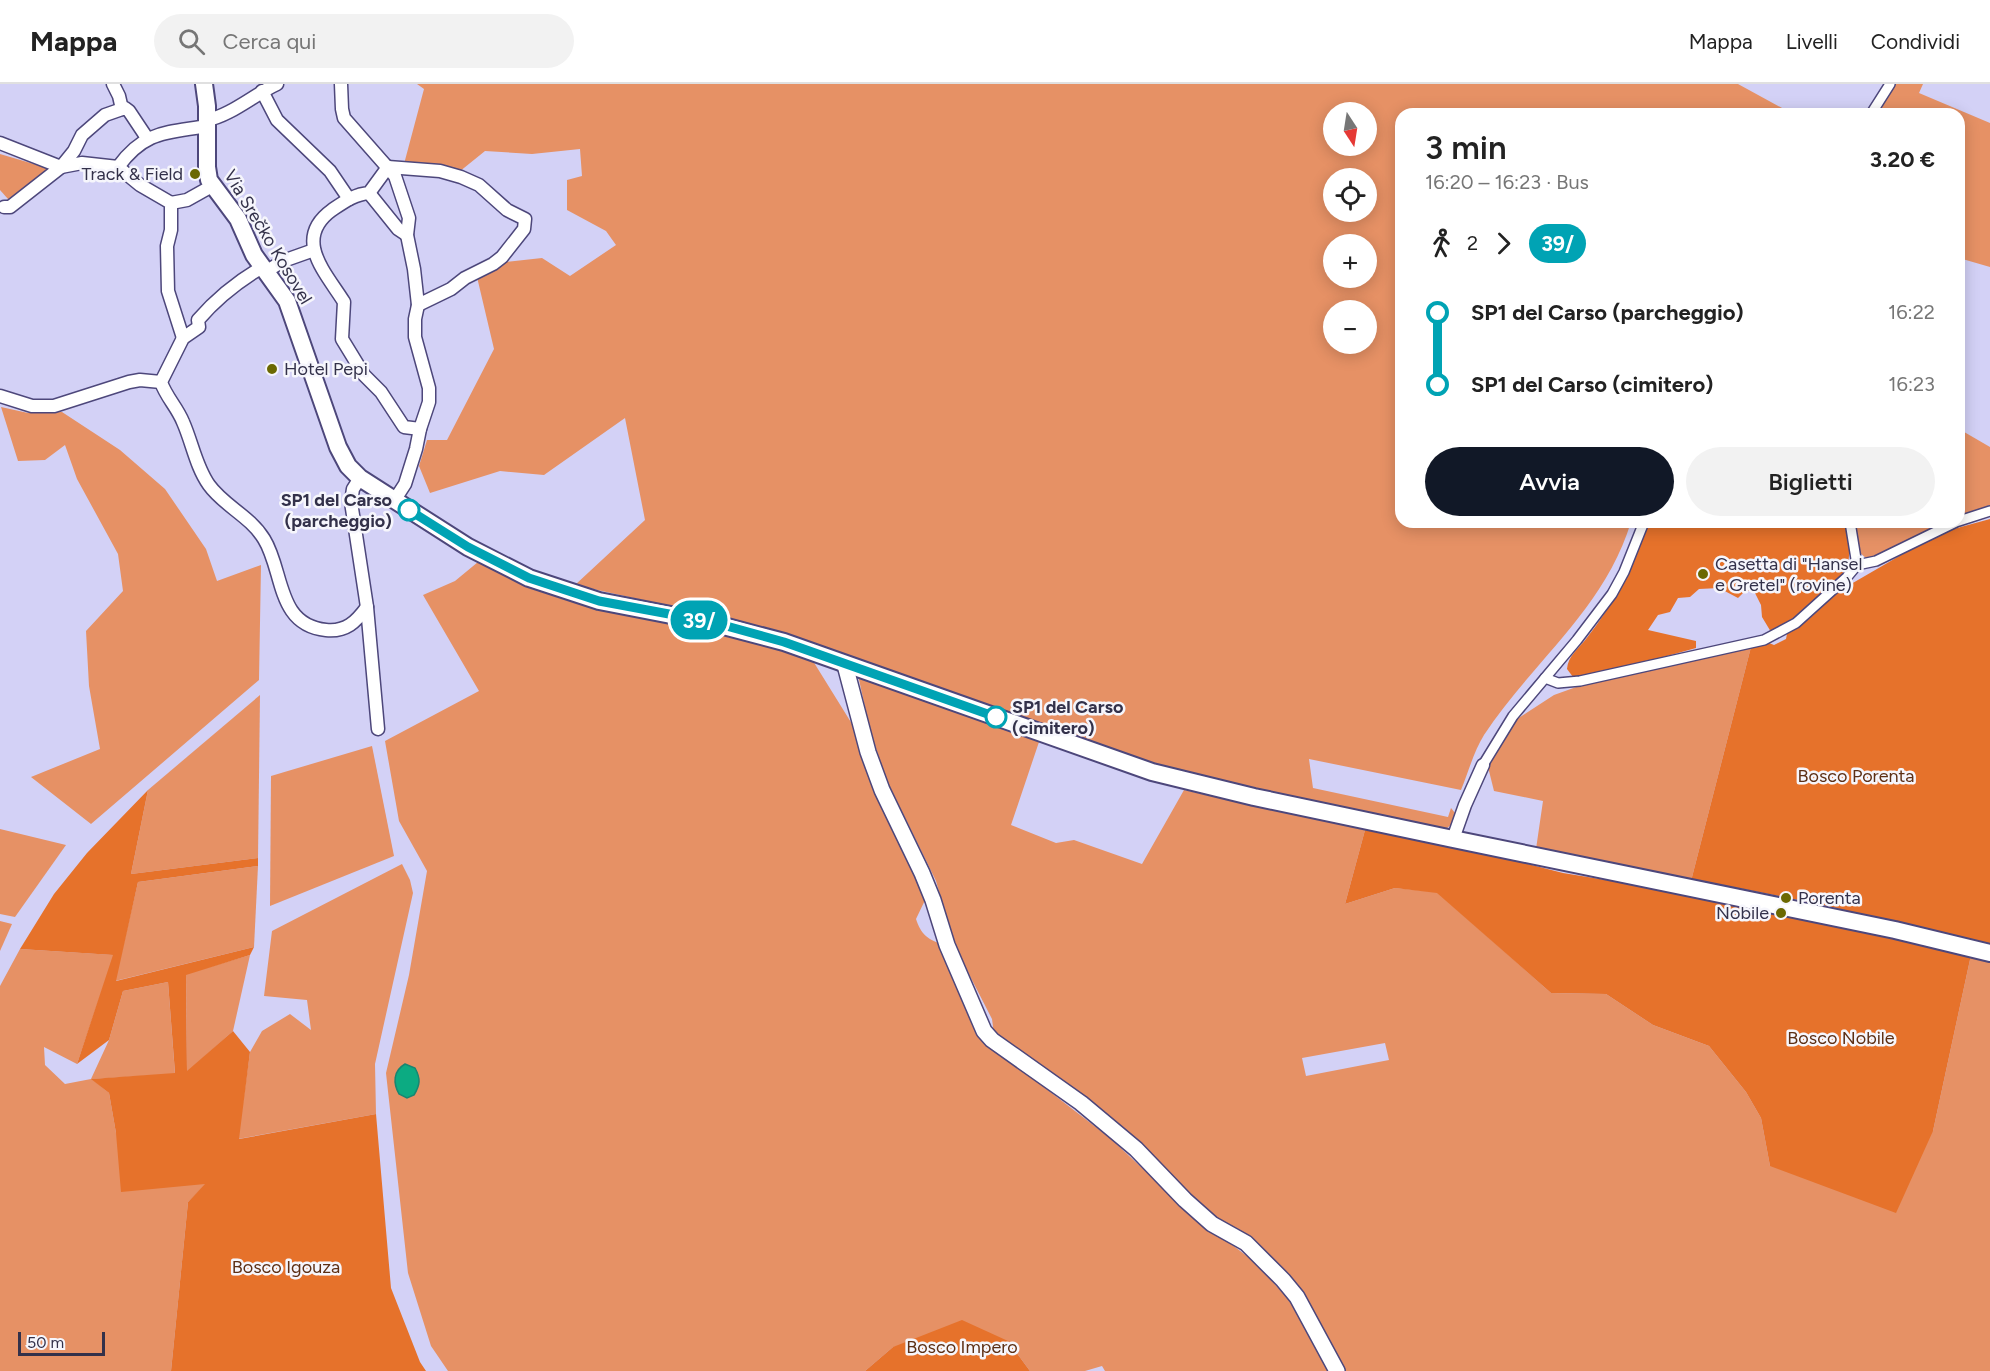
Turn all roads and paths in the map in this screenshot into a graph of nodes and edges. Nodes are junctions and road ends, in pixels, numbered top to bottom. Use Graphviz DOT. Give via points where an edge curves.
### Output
graph roads {
  1 [pos="113,84"];
  2 [pos="204,84"];
  3 [pos="277,84"];
  4 [pos="341,84"];
  5 [pos="1890,84"];
  6 [pos="262,91"];
  7 [pos="1875,108"];
  8 [pos="122,109"];
  9 [pos="207,123"];
  10 [pos="147,138"];
  11 [pos="0,142"];
  12 [pos="61,167"];
  13 [pos="118,167"];
  14 [pos="388,167"];
  15 [pos="212,186"];
  16 [pos="369,193"];
  17 [pos="349,199"];
  18 [pos="171,203"];
  19 [pos="1,207"];
  20 [pos="407,235"];
  21 [pos="315,250"];
  22 [pos="266,269"];
  23 [pos="418,305"];
  24 [pos="183,338"];
  25 [pos="161,382"];
  26 [pos="0,396"];
  27 [pos="420,429"];
  28 [pos="360,478"];
  29 [pos="394,501"];
  30 [pos="1990,511"];
  31 [pos="1965,519"];
  32 [pos="1642,528"];
  33 [pos="1851,528"];
  34 [pos="1943,528"];
  35 [pos="1857,565"];
  36 [pos="368,608"];
  37 [pos="845,665"];
  38 [pos="1545,678"];
  39 [pos="378,729"];
  40 [pos="1483,765"];
  41 [pos="1453,840"];
  42 [pos="1990,953"];
  43 [pos="1337,1371"];
  1 -- 8 [label="street"];
  2 -- 9 [label="main road, Via Srečko Kosovel"];
  3 -- 6 [label="street"];
  4 -- 14 [label="street" via="344,118"];
  5 -- 7 [label="street"];
  6 -- 9 [label="street"];
  6 -- 17 [label="street" via="277,120 330,171"];
  8 -- 10 [label="street" via="129,111"];
  8 -- 12 [label="street" via="105,115 82,135"];
  9 -- 10 [label="street"];
  9 -- 15 [label="main road, Via Srečko Kosovel" via="207,167"];
  10 -- 13 [label="street"];
  11 -- 12 [label="street"];
  12 -- 13 [label="street" via="82,163"];
  12 -- 19 [label="street" via="10,207"];
  13 -- 18 [label="street"];
  14 -- 16 [label="street"];
  14 -- 20 [label="street" via="395,176 409,218"];
  14 -- 23 [label="street" via="440,171 461,177 479,185 507,210 525,219 524,229 502,257 451,290"];
  15 -- 18 [label="street" via="187,200"];
  15 -- 22 [label="main road, Via Srečko Kosovel" via="238,219 248,243"];
  16 -- 17 [label="street"];
  16 -- 20 [label="street"];
  17 -- 21 [label="street" via="319,223"];
  18 -- 24 [label="street" via="168,291"];
  20 -- 23 [label="street"];
  21 -- 22 [label="street"];
  21 -- 27 [label="street" via="327,278 344,302 342,339 347,348 404,427"];
  22 -- 24 [label="street" via="238,283 204,314 198,321 199,327"];
  22 -- 28 [label="main road, Via Srečko Kosovel" via="292,313 342,457"];
  23 -- 27 [label="street" via="415,337 429,388 429,402"];
  24 -- 25 [label="street"];
  25 -- 26 [label="street" via="123,383 54,406 32,406"];
  25 -- 36 [label="street" via="183,420 204,477 265,541 286,603 294,613 310,627 330,631 355,623"];
  27 -- 29 [label="street" via="405,484"];
  28 -- 29 [label="main road, Via Srečko Kosovel"];
  28 -- 36 [label="street" via="351,501"];
  29 -- 37 [label="main road, Via Srečko Kosovel" via="468,547 529,578 599,601 712,622 784,642"];
  30 -- 31 [label="street"];
  32 -- 38 [label="street" via="1611,594"];
  33 -- 35 [label="street"];
  34 -- 35 [label="street" via="1876,561"];
  35 -- 38 [label="street" via="1796,623 1764,640 1580,681 1558,683"];
  36 -- 39 [label="street"];
  37 -- 41 [label="main road, Via Srečko Kosovel" via="1152,772"];
  37 -- 43 [label="street" via="882,790 922,873 947,945 984,1031 1136,1149 1212,1224 1246,1243 1297,1297"];
  38 -- 40 [label="street" via="1513,716"];
  40 -- 41 [label="street"];
  41 -- 42 [label="main road, Via Srečko Kosovel" via="1896,930"];
}
